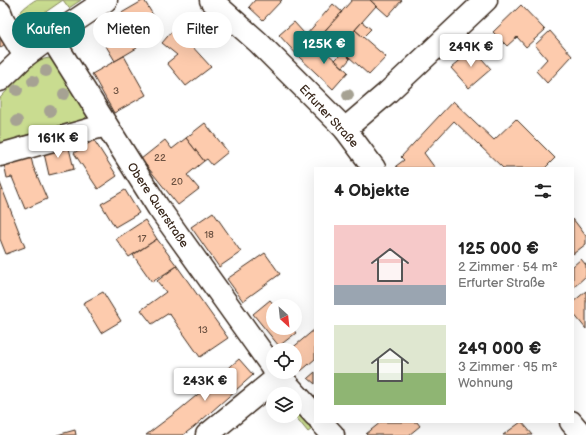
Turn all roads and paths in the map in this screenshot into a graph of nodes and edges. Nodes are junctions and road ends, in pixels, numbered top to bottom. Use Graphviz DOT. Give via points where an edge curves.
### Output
graph roads {
  1 [pos="4,0"];
  2 [pos="211,0"];
  3 [pos="486,0"];
  4 [pos="101,1"];
  5 [pos="0,6"];
  6 [pos="0,12"];
  7 [pos="85,13"];
  8 [pos="37,48"];
  9 [pos="58,48"];
  10 [pos="26,56"];
  11 [pos="0,80"];
  12 [pos="106,125"];
  13 [pos="345,129"];
  14 [pos="0,155"];
  15 [pos="373,167"];
  16 [pos="266,358"];
  17 [pos="268,379"];
  18 [pos="282,379"];
  19 [pos="314,414"];
  20 [pos="322,423"];
  21 [pos="572,423"];
  22 [pos="207,435"];
  23 [pos="333,435"];
  24 [pos="582,435"];
  1 -- 5 [label="street"];
  2 -- 13 [label="street, Erfurter Straße" via="258,42"];
  3 -- 13 [label="street" via="437,35 387,93"];
  4 -- 7 [label="street"];
  6 -- 10 [label="street" via="2,20"];
  8 -- 10 [label="street"];
  9 -- 12 [label="street, Obere Querstraße"];
  10 -- 11 [label="street"];
  12 -- 14 [label="street"];
  12 -- 16 [label="street, Obere Querstraße" via="158,207"];
  13 -- 15 [label="street, Erfurter Straße"];
  17 -- 22 [label="street"];
  18 -- 19 [label="street, Obere Querstraße"];
  20 -- 23 [label="street"];
  21 -- 24 [label="street"];
}
